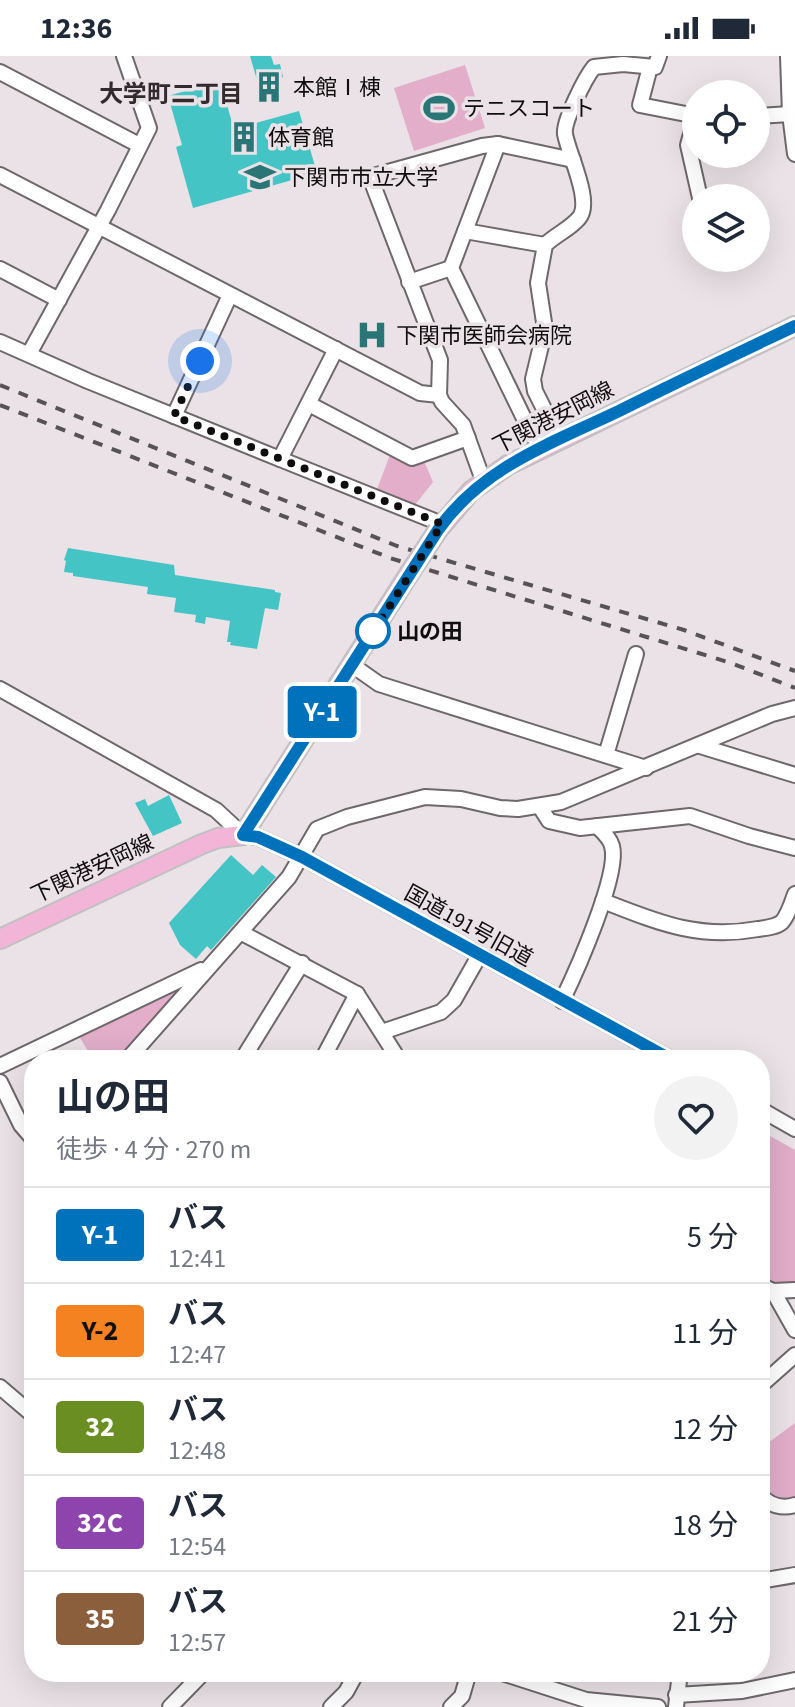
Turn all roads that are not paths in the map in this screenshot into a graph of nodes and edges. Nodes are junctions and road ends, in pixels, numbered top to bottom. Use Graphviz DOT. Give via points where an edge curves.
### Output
graph roads {
  1 [pos="124,56"];
  2 [pos="788,56"];
  3 [pos="654,61"];
  4 [pos="0,72"];
  5 [pos="682,113"];
  6 [pos="790,114"];
  7 [pos="770,115"];
  8 [pos="498,144"];
  9 [pos="139,145"];
  10 [pos="795,154"];
  11 [pos="573,160"];
  12 [pos="0,175"];
  13 [pos="98,227"];
  14 [pos="465,231"];
  15 [pos="545,245"];
  16 [pos="451,268"];
  17 [pos="0,269"];
  18 [pos="409,282"];
  19 [pos="230,295"];
  20 [pos="59,300"];
  21 [pos="795,326"];
  22 [pos="0,342"];
  23 [pos="336,349"];
  24 [pos="29,354"];
  25 [pos="439,395"];
  26 [pos="309,404"];
  27 [pos="174,416"];
  28 [pos="533,437"];
  29 [pos="468,438"];
  30 [pos="559,439"];
  31 [pos="280,459"];
  32 [pos="483,480"];
  33 [pos="440,527"];
  34 [pos="636,654"];
  35 [pos="352,665"];
  36 [pos="0,689"];
  37 [pos="795,708"];
  38 [pos="700,746"];
  39 [pos="606,755"];
  40 [pos="646,768"];
  41 [pos="795,775"];
  42 [pos="540,807"];
  43 [pos="597,826"];
  44 [pos="243,835"];
  45 [pos="795,848"];
  46 [pos="302,857"];
  47 [pos="795,894"];
  48 [pos="603,901"];
  49 [pos="242,933"];
  50 [pos="0,939"];
  51 [pos="479,956"];
  52 [pos="302,963"];
  53 [pos="209,967"];
  54 [pos="357,994"];
  55 [pos="562,1001"];
  56 [pos="382,1032"];
  57 [pos="34,1050"];
  58 [pos="136,1050"];
  59 [pos="248,1050"];
  60 [pos="327,1050"];
  61 [pos="393,1050"];
  62 [pos="653,1050"];
  63 [pos="24,1055"];
  64 [pos="0,1066"];
  65 [pos="0,1082"];
  66 [pos="770,1115"];
  67 [pos="795,1129"];
  68 [pos="24,1130"];
  69 [pos="770,1288"];
  70 [pos="795,1290"];
  71 [pos="770,1294"];
  72 [pos="795,1330"];
  73 [pos="795,1355"];
  74 [pos="770,1377"];
  75 [pos="0,1387"];
  76 [pos="24,1407"];
  77 [pos="770,1503"];
  78 [pos="795,1505"];
  79 [pos="795,1575"];
  80 [pos="770,1579"];
  81 [pos="795,1680"];
  82 [pos="194,1682"];
  83 [pos="352,1682"];
  84 [pos="466,1682"];
  85 [pos="530,1682"];
  86 [pos="676,1701"];
  87 [pos="339,1704"];
  88 [pos="170,1707"];
  89 [pos="451,1707"];
  90 [pos="658,1707"];
  1 -- 9 [label="street" via="149,128"];
  2 -- 6 [label="street"];
  3 -- 5 [label="street" via="640,105"];
  3 -- 11 [label="street" via="594,67 564,131"];
  4 -- 9 [label="street"];
  6 -- 7 [label="street"];
  6 -- 10 [label="street"];
  8 -- 11 [label="street"];
  8 -- 14 [label="street"];
  8 -- 18 [label="street" via="370,177"];
  9 -- 13 [label="street"];
  11 -- 15 [label="street" via="581,215"];
  12 -- 13 [label="street"];
  13 -- 19 [label="street"];
  13 -- 20 [label="street"];
  14 -- 15 [label="street"];
  14 -- 16 [label="street"];
  15 -- 30 [label="street" via="538,283 545,329 533,379"];
  16 -- 18 [label="street"];
  16 -- 28 [label="street"];
  17 -- 20 [label="street"];
  18 -- 25 [label="street" via="440,360"];
  19 -- 23 [label="street"];
  19 -- 27 [label="street"];
  20 -- 24 [label="street"];
  21 -- 30 [label="main road, 下関港安岡線"];
  22 -- 24 [label="street"];
  23 -- 25 [label="street" via="420,393"];
  23 -- 26 [label="street"];
  24 -- 27 [label="street"];
  25 -- 29 [label="street"];
  26 -- 29 [label="street" via="412,458"];
  26 -- 31 [label="street"];
  27 -- 31 [label="street"];
  29 -- 32 [label="street"];
  30 -- 32 [label="main road, 下関港安岡線"];
  31 -- 33 [label="street"];
  32 -- 33 [label="main road, 下関港安岡線"];
  33 -- 35 [label="main road, 下関港安岡線, bridge"];
  34 -- 39 [label="street"];
  35 -- 39 [label="street" via="379,684"];
  35 -- 44 [label="main road, 下関港安岡線"];
  36 -- 44 [label="street" via="216,810"];
  37 -- 38 [label="street"];
  38 -- 40 [label="street"];
  38 -- 41 [label="street"];
  39 -- 40 [label="street"];
  40 -- 42 [label="street"];
  42 -- 43 [label="street" via="554,824"];
  42 -- 46 [label="street" via="413,799 317,829"];
  43 -- 45 [label="street" via="690,816"];
  43 -- 48 [label="street" via="613,847"];
  44 -- 46 [label="street, 国道191号旧道"];
  44 -- 50 [label="main road, 下関港安岡線" via="202,844"];
  46 -- 49 [label="street"];
  46 -- 51 [label="street, 国道191号旧道"];
  47 -- 48 [label="street" via="780,924 710,934 651,921"];
  48 -- 55 [label="street"];
  49 -- 52 [label="street"];
  49 -- 53 [label="street"];
  51 -- 55 [label="street, 国道191号旧道"];
  51 -- 56 [label="street" via="445,1009"];
  52 -- 54 [label="street"];
  52 -- 59 [label="street"];
  53 -- 57 [label="street"];
  53 -- 58 [label="street"];
  54 -- 56 [label="street"];
  54 -- 60 [label="street"];
  55 -- 62 [label="street, 国道191号旧道"];
  56 -- 61 [label="street"];
  63 -- 64 [label="street"];
  65 -- 68 [label="street"];
  66 -- 67 [label="street"];
  69 -- 70 [label="street"];
  71 -- 72 [label="street"];
  73 -- 74 [label="street"];
  75 -- 76 [label="street"];
  77 -- 78 [label="street"];
  79 -- 80 [label="street"];
  81 -- 86 [label="street"];
  82 -- 88 [label="street"];
  83 -- 87 [label="street"];
  84 -- 89 [label="street"];
  85 -- 90 [label="street" via="586,1700"];
}
